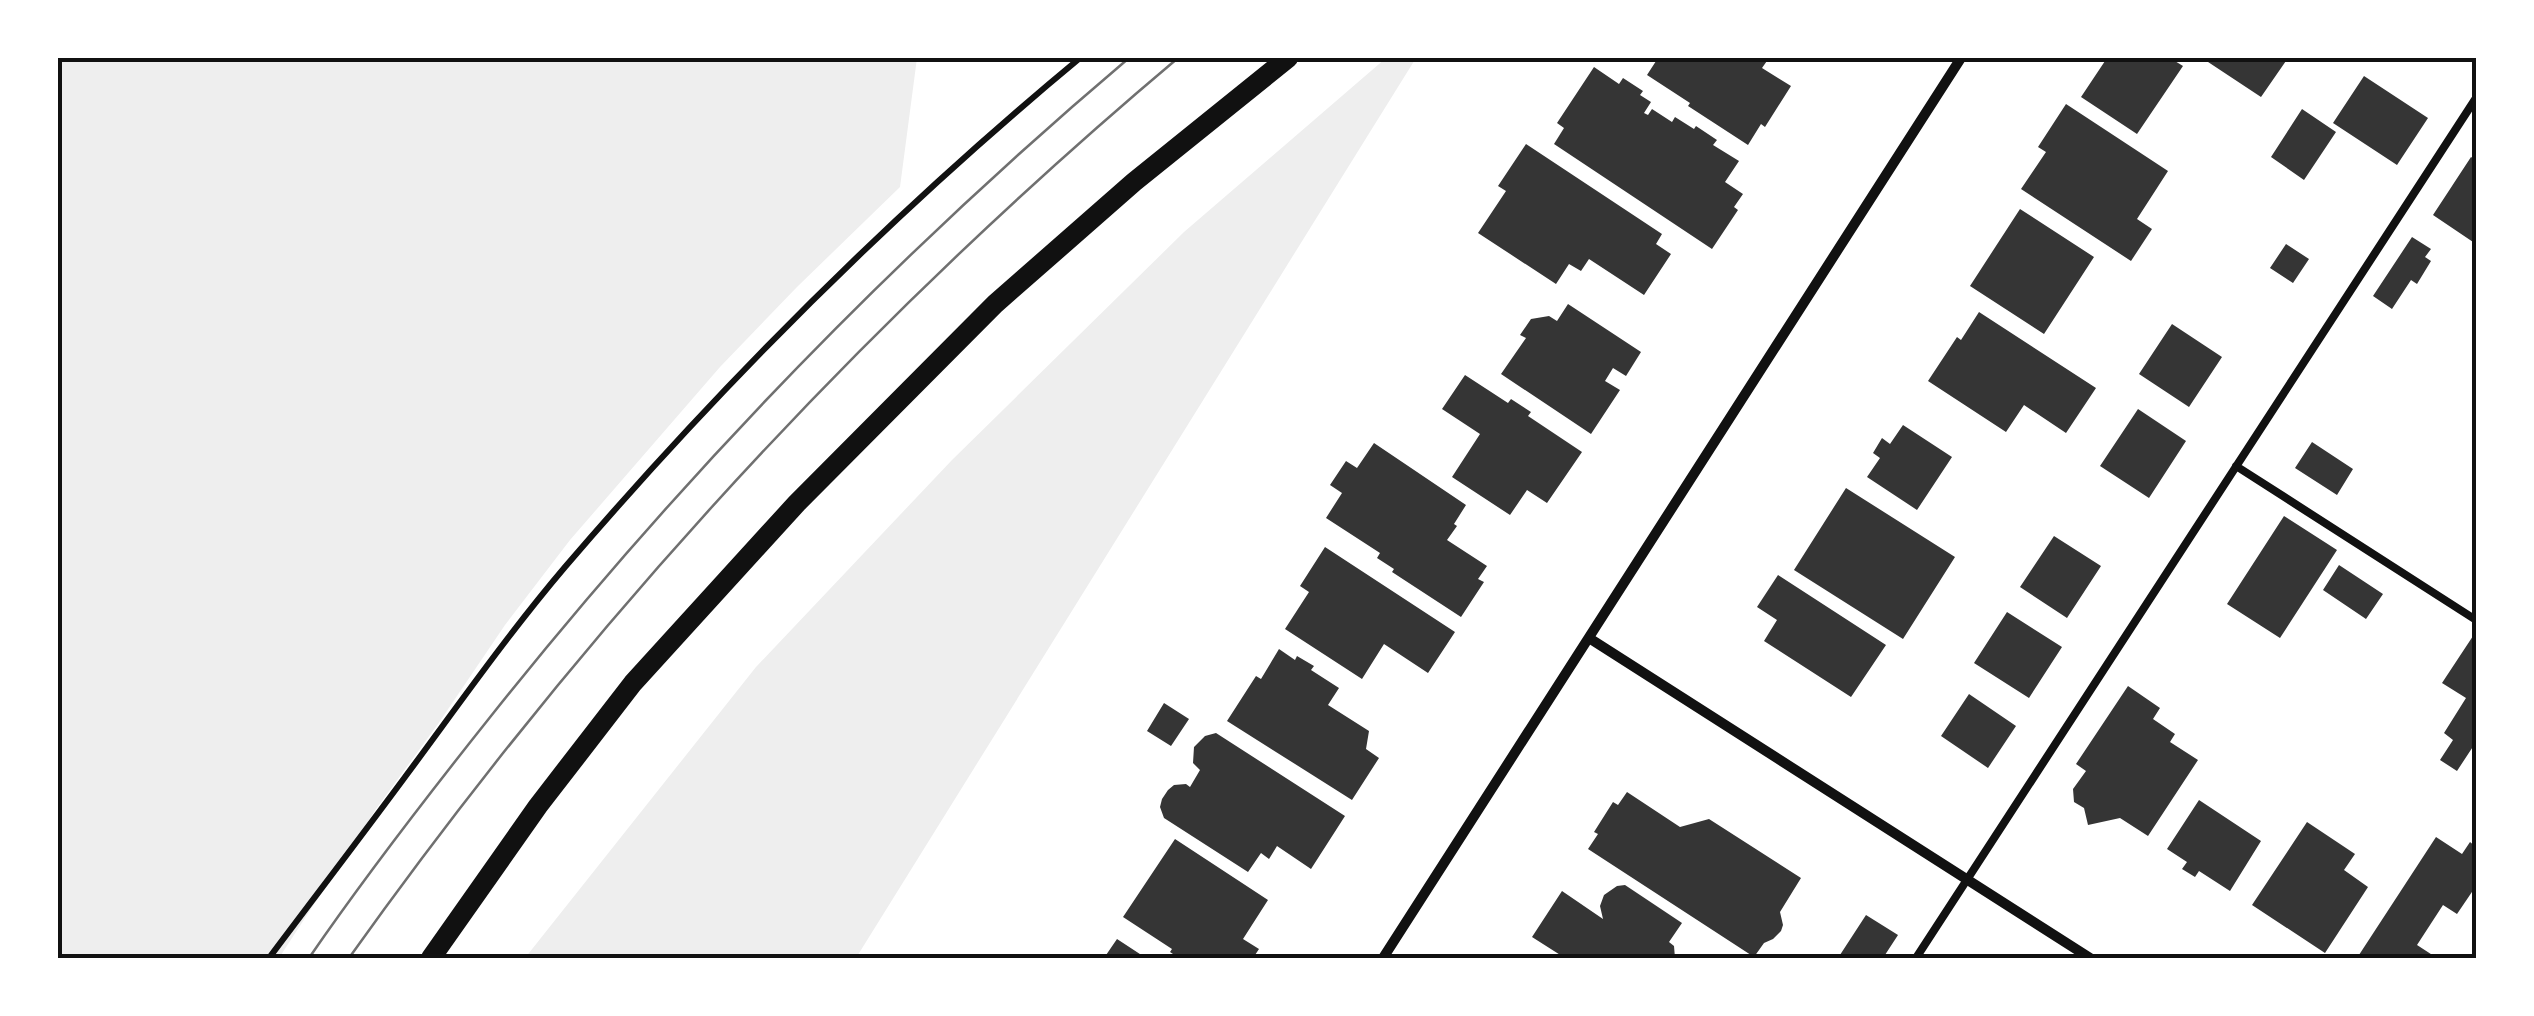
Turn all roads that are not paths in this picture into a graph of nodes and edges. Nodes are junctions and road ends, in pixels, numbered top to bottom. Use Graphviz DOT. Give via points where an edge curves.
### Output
graph roads {
  1 [pos="1288,58"];
  2 [pos="1961,58"];
  3 [pos="2476,98"];
  4 [pos="2236,466"];
  5 [pos="2476,620"];
  6 [pos="1589,638"];
  7 [pos="1968,880"];
  8 [pos="431,958"];
  9 [pos="1383,958"];
  10 [pos="1916,958"];
  11 [pos="2090,958"];
  1 -- 8 [label="main road" via="995,304 796,503 634,682"];
  2 -- 6 [label="street"];
  3 -- 4 [label="lane"];
  4 -- 5 [label="lane"];
  4 -- 7 [label="lane"];
  6 -- 7 [label="street"];
  6 -- 9 [label="street"];
  7 -- 10 [label="lane"];
  7 -- 11 [label="street"];
}
